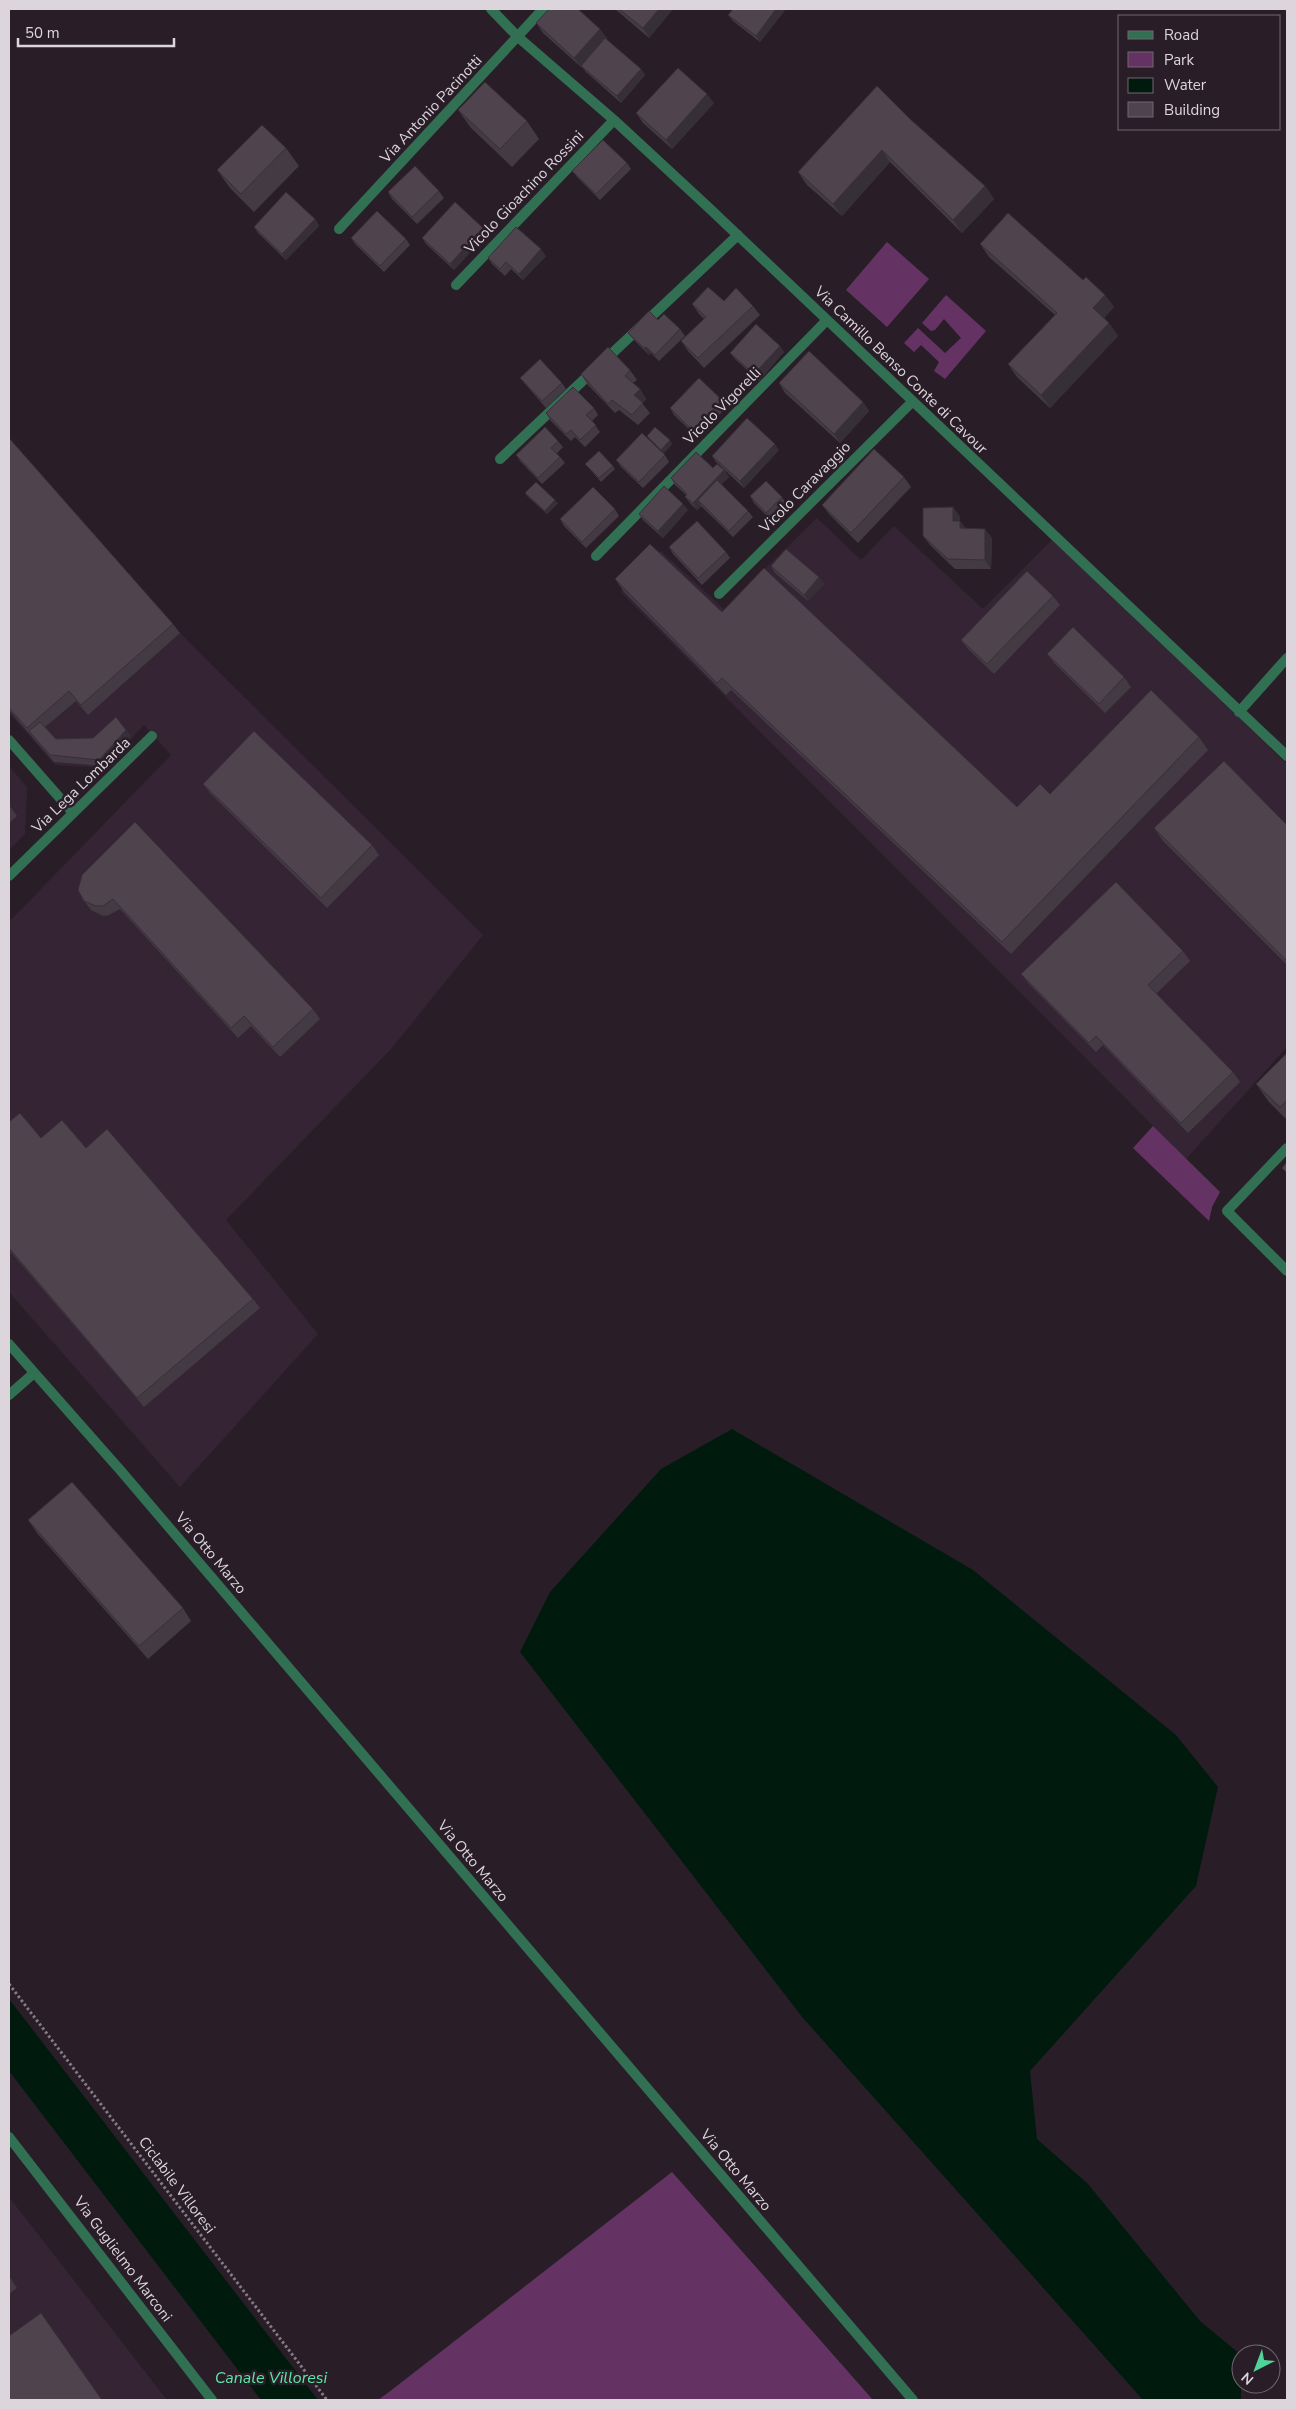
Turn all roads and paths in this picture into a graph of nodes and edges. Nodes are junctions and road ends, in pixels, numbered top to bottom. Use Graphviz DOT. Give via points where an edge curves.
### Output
graph roads {
  1 [pos="491,9"];
  2 [pos="543,9"];
  3 [pos="518,37"];
  4 [pos="614,120"];
  5 [pos="339,228"];
  6 [pos="738,235"];
  7 [pos="456,285"];
  8 [pos="827,320"];
  9 [pos="912,402"];
  10 [pos="500,459"];
  11 [pos="596,556"];
  12 [pos="719,594"];
  13 [pos="1287,658"];
  14 [pos="1239,712"];
  15 [pos="152,736"];
  16 [pos="9,740"];
  17 [pos="1287,756"];
  18 [pos="74,812"];
  19 [pos="9,876"];
  20 [pos="1287,1148"];
  21 [pos="1287,1271"];
  22 [pos="9,1344"];
  23 [pos="34,1373"];
  24 [pos="9,1395"];
  25 [pos="9,1984"];
  26 [pos="9,2137"];
  27 [pos="209,2399"];
  28 [pos="327,2400"];
  29 [pos="913,2400"];
  1 -- 3 [label="street, Via Camillo Benso Conte di Cavour"];
  2 -- 3 [label="street, Via Antonio Pacinotti"];
  3 -- 4 [label="street, Via Camillo Benso Conte di Cavour"];
  3 -- 5 [label="street, Via Antonio Pacinotti"];
  4 -- 6 [label="street, Via Camillo Benso Conte di Cavour"];
  4 -- 7 [label="street, Vicolo Gioachino Rossini"];
  6 -- 8 [label="street, Via Camillo Benso Conte di Cavour"];
  6 -- 10 [label="street"];
  8 -- 9 [label="street, Via Camillo Benso Conte di Cavour"];
  8 -- 11 [label="street, Vicolo Vigorelli"];
  9 -- 12 [label="street, Vicolo Caravaggio"];
  9 -- 14 [label="street, Via Camillo Benso Conte di Cavour"];
  13 -- 14 [label="street"];
  14 -- 17 [label="street, Via Camillo Benso Conte di Cavour"];
  15 -- 18 [label="street, Via Lega Lombarda"];
  16 -- 18 [label="street"];
  18 -- 19 [label="street, Via Lega Lombarda"];
  20 -- 21 [label="street" via="1228,1211"];
  22 -- 23 [label="street, Via Otto Marzo"];
  23 -- 24 [label="street"];
  23 -- 29 [label="street, Via Otto Marzo"];
  25 -- 28 [label="path, Ciclabile Villoresi"];
  26 -- 27 [label="street, Via Guglielmo Marconi"];
}
